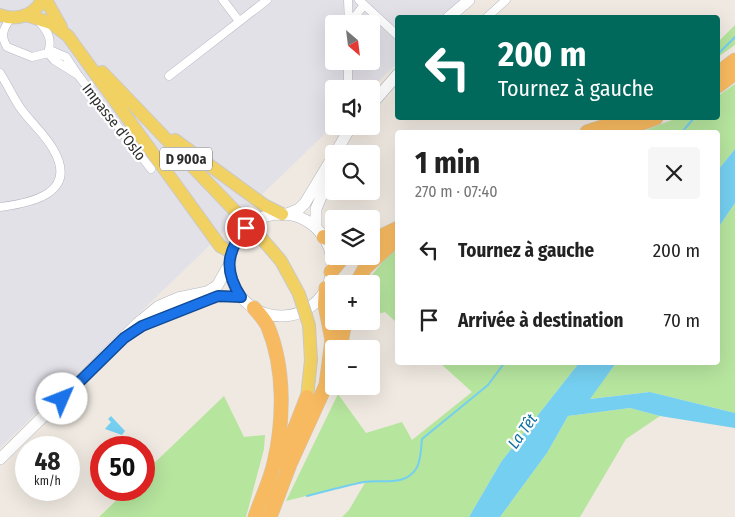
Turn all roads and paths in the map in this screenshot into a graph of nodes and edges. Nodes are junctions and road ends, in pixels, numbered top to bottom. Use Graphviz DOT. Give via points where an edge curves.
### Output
graph roads {
  1 [pos="42,0"];
  2 [pos="46,0"];
  3 [pos="223,0"];
  4 [pos="266,0"];
  5 [pos="348,0"];
  6 [pos="469,0"];
  7 [pos="477,0"];
  8 [pos="506,0"];
  9 [pos="362,2"];
  10 [pos="349,15"];
  11 [pos="355,15"];
  12 [pos="452,15"];
  13 [pos="461,15"];
  14 [pos="489,15"];
  15 [pos="5,17"];
  16 [pos="31,17"];
  17 [pos="239,21"];
  18 [pos="395,33"];
  19 [pos="68,36"];
  20 [pos="48,53"];
  21 [pos="735,60"];
  22 [pos="395,68"];
  23 [pos="720,71"];
  24 [pos="0,72"];
  25 [pos="735,73"];
  26 [pos="169,76"];
  27 [pos="395,78"];
  28 [pos="720,84"];
  29 [pos="380,85"];
  30 [pos="395,86"];
  31 [pos="380,95"];
  32 [pos="380,98"];
  33 [pos="136,108"];
  34 [pos="624,120"];
  35 [pos="651,120"];
  36 [pos="593,130"];
  37 [pos="623,130"];
  38 [pos="151,169"];
  39 [pos="325,170"];
  40 [pos="325,185"];
  41 [pos="0,207"];
  42 [pos="284,214"];
  43 [pos="395,223"];
  44 [pos="395,224"];
  45 [pos="380,229"];
  46 [pos="380,235"];
  47 [pos="325,236"];
  48 [pos="395,241"];
  49 [pos="230,259"];
  50 [pos="331,265"];
  51 [pos="337,265"];
  52 [pos="331,272"];
  53 [pos="330,275"];
  54 [pos="361,275"];
  55 [pos="325,289"];
  56 [pos="241,297"];
  57 [pos="254,308"];
  58 [pos="330,330"];
  59 [pos="124,338"];
  60 [pos="329,395"];
  61 [pos="307,397"];
  62 [pos="0,459"];
  63 [pos="257,517"];
  64 [pos="266,517"];
  65 [pos="270,517"];
  66 [pos="274,517"];
  1 -- 16 [label="main road"];
  2 -- 19 [label="main road, D 900a" via="54,18"];
  3 -- 17 [label="street"];
  4 -- 17 [label="street"];
  5 -- 10 [label="street"];
  6 -- 12 [label="main road"];
  7 -- 13 [label="main road"];
  8 -- 14 [label="street"];
  9 -- 11 [label="street"];
  9 -- 18 [label="street"];
  15 -- 16 [label="main road"];
  15 -- 20 [label="street" via="2,38 6,47 32,57"];
  16 -- 19 [label="main road, D 900a" via="51,23"];
  16 -- 20 [label="street" via="51,38"];
  17 -- 26 [label="street"];
  19 -- 33 [label="main road, D 900a"];
  19 -- 49 [label="main road"];
  20 -- 38 [label="street, Impasse d'Oslo" via="78,75"];
  21 -- 23 [label="highway"];
  22 -- 29 [label="main road"];
  24 -- 41 [label="street" via="20,106 52,148 59,166 58,181 41,199"];
  25 -- 28 [label="highway"];
  27 -- 31 [label="main road"];
  30 -- 32 [label="street"];
  33 -- 42 [label="main road" via="264,205"];
  33 -- 61 [label="main road, D 900a, bridge" via="281,261 299,294 309,325 311,360"];
  34 -- 36 [label="highway"];
  35 -- 37 [label="highway"];
  39 -- 42 [label="main road" via="305,203"];
  40 -- 47 [label="main road" via="316,209"];
  42 -- 47 [label="main road" via="304,219"];
  42 -- 49 [label="main road" via="270,215 253,222 240,236"];
  43 -- 45 [label="highway"];
  44 -- 46 [label="highway"];
  48 -- 54 [label="highway"];
  49 -- 56 [label="main road" via="230,276"];
  49 -- 59 [label="main road" via="217,286 159,306"];
  50 -- 52 [label="main road"];
  51 -- 52 [label="highway"];
  52 -- 53 [label="main road"];
  55 -- 57 [label="main road" via="316,302 294,314 278,316"];
  56 -- 57 [label="main road"];
  56 -- 59 [label="main road" via="218,296 201,301 142,326"];
  57 -- 63 [label="highway" via="267,325 273,344 281,409 274,465"];
  58 -- 65 [label="highway" via="332,340 326,385"];
  59 -- 62 [label="main road"];
  60 -- 66 [label="highway"];
  61 -- 63 [label="highway, D 900a"];
  61 -- 64 [label="highway, D 900a" via="304,417"];
}
